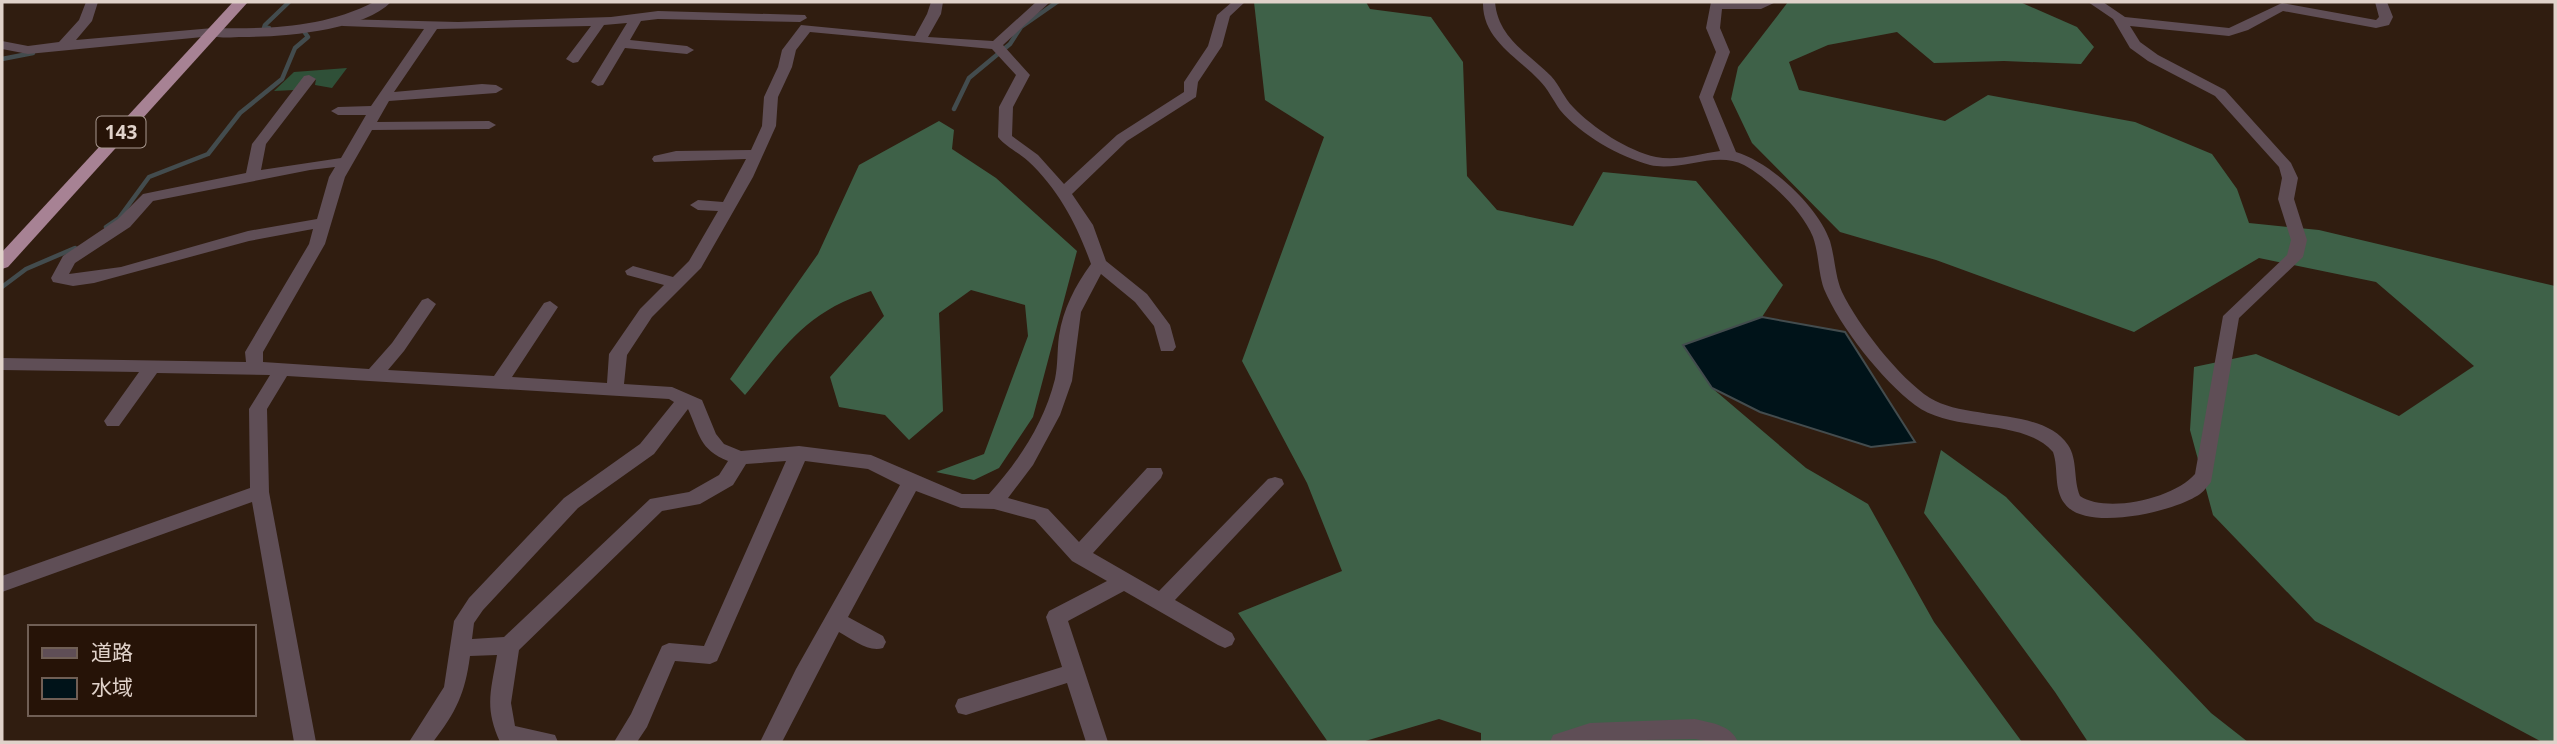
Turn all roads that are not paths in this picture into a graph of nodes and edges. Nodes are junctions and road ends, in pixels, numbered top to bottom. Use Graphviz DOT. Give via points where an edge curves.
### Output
graph roads {
  1 [pos="92,2"];
  2 [pos="241,2"];
  3 [pos="384,2"];
  4 [pos="937,2"];
  5 [pos="1044,2"];
  6 [pos="1238,2"];
  7 [pos="1489,2"];
  8 [pos="1770,2"];
  9 [pos="2094,2"];
  10 [pos="2381,2"];
  11 [pos="805,3"];
  12 [pos="637,18"];
  13 [pos="343,22"];
  14 [pos="600,22"];
  15 [pos="2122,22"];
  16 [pos="803,23"];
  17 [pos="433,25"];
  18 [pos="213,32"];
  19 [pos="919,40"];
  20 [pos="622,44"];
  21 [pos="2,45"];
  22 [pos="996,45"];
  23 [pos="63,46"];
  24 [pos="687,50"];
  25 [pos="573,59"];
  26 [pos="309,79"];
  27 [pos="598,82"];
  28 [pos="496,89"];
  29 [pos="379,103"];
  30 [pos="338,111"];
  31 [pos="489,125"];
  32 [pos="366,126"];
  33 [pos="754,154"];
  34 [pos="1728,154"];
  35 [pos="659,159"];
  36 [pos="345,162"];
  37 [pos="253,175"];
  38 [pos="1064,193"];
  39 [pos="698,205"];
  40 [pos="727,207"];
  41 [pos="323,223"];
  42 [pos="2,263"];
  43 [pos="1099,264"];
  44 [pos="633,271"];
  45 [pos="676,283"];
  46 [pos="428,304"];
  47 [pos="550,307"];
  48 [pos="1167,346"];
  49 [pos="2,364"];
  50 [pos="152,367"];
  51 [pos="255,368"];
  52 [pos="281,371"];
  53 [pos="372,376"];
  54 [pos="499,383"];
  55 [pos="615,389"];
  56 [pos="685,400"];
  57 [pos="113,421"];
  58 [pos="799,453"];
  59 [pos="740,457"];
  60 [pos="1154,473"];
  61 [pos="911,482"];
  62 [pos="1275,484"];
  63 [pos="260,492"];
  64 [pos="994,502"];
  65 [pos="1079,555"];
  66 [pos="1125,580"];
  67 [pos="2,583"];
  68 [pos="1161,602"];
  69 [pos="835,620"];
  70 [pos="1225,639"];
  71 [pos="876,642"];
  72 [pos="509,646"];
  73 [pos="461,648"];
  74 [pos="1074,671"];
  75 [pos="966,706"];
  76 [pos="305,742"];
  77 [pos="420,742"];
  78 [pos="547,742"];
  79 [pos="625,742"];
  80 [pos="771,742"];
  81 [pos="1097,742"];
  82 [pos="1561,742"];
  83 [pos="1727,742"];
  1 -- 23 [label="street" via="85,21"];
  2 -- 18 [label="highway, 143"];
  3 -- 13 [label="street"];
  4 -- 19 [label="street"];
  5 -- 22 [label="street"];
  6 -- 38 [label="street" via="1224,15 1215,46 1191,82 1191,94 1122,138"];
  7 -- 34 [label="street" via="1491,23 1498,34 1550,83 1567,109 1602,135 1653,161"];
  8 -- 34 [label="street" via="1716,5 1713,28 1723,52 1706,97"];
  9 -- 15 [label="street"];
  10 -- 15 [label="street" via="2386,17 2376,24 2282,7 2229,33"];
  11 -- 16 [label="street"];
  12 -- 14 [label="street"];
  12 -- 16 [label="street" via="657,15"];
  12 -- 20 [label="street"];
  13 -- 17 [label="street"];
  13 -- 18 [label="street" via="298,31"];
  14 -- 17 [label="street"];
  14 -- 25 [label="street"];
  15 -- 34 [label="street" via="2135,45 2220,93 2286,166 2290,178 2286,199 2299,240 2295,257 2231,316 2204,477 2190,492 2165,502 2089,510 2074,502 2067,488 2066,459 2057,444 2036,430 1967,420 1933,409 1906,388 1842,309 1831,287 1815,223 1763,170"];
  16 -- 19 [label="street"];
  16 -- 33 [label="street" via="771,97 769,126"];
  17 -- 29 [label="street"];
  18 -- 23 [label="street"];
  18 -- 42 [label="highway, 143"];
  19 -- 22 [label="street"];
  20 -- 24 [label="street"];
  20 -- 27 [label="street"];
  21 -- 23 [label="street" via="27,50"];
  22 -- 38 [label="street" via="1023,75 1006,107 1005,137 1033,158"];
  26 -- 37 [label="street" via="260,144"];
  28 -- 29 [label="street"];
  29 -- 30 [label="street"];
  29 -- 32 [label="street"];
  31 -- 32 [label="street"];
  32 -- 36 [label="street"];
  33 -- 35 [label="street"];
  33 -- 40 [label="street"];
  36 -- 37 [label="street"];
  36 -- 41 [label="street"];
  37 -- 41 [label="street" via="148,197 124,223 69,260 59,278 95,278 247,236"];
  38 -- 43 [label="street" via="1085,225"];
  39 -- 40 [label="street"];
  40 -- 45 [label="street" via="695,264"];
  41 -- 51 [label="street" via="312,255 254,352"];
  43 -- 48 [label="street" via="1141,298 1162,325"];
  43 -- 64 [label="street" via="1080,290 1068,331 1063,379 1039,442 1023,470"];
  44 -- 45 [label="street"];
  45 -- 55 [label="street" via="646,313 618,354"];
  46 -- 53 [label="street"];
  47 -- 54 [label="street"];
  49 -- 50 [label="street"];
  50 -- 51 [label="street"];
  50 -- 57 [label="street"];
  51 -- 52 [label="street"];
  52 -- 53 [label="street"];
  52 -- 63 [label="street" via="258,410"];
  53 -- 54 [label="street"];
  54 -- 55 [label="street"];
  55 -- 56 [label="street" via="672,393"];
  56 -- 59 [label="street" via="696,405 717,449"];
  56 -- 73 [label="street" via="647,449 571,503 476,604 464,621"];
  58 -- 59 [label="street"];
  58 -- 61 [label="street" via="871,462"];
  58 -- 79 [label="street" via="709,655 669,652"];
  59 -- 72 [label="street" via="726,480 704,493 656,504"];
  60 -- 65 [label="street"];
  61 -- 64 [label="street" via="961,501"];
  61 -- 69 [label="street"];
  62 -- 68 [label="street"];
  63 -- 67 [label="street"];
  63 -- 76 [label="street"];
  64 -- 65 [label="street" via="1041,514"];
  65 -- 66 [label="street"];
  66 -- 68 [label="street"];
  66 -- 74 [label="street" via="1056,617"];
  68 -- 70 [label="street"];
  69 -- 71 [label="street"];
  69 -- 80 [label="street"];
  72 -- 73 [label="street"];
  72 -- 78 [label="street" via="501,720 508,734"];
  73 -- 77 [label="street" via="455,688"];
  74 -- 75 [label="street"];
  74 -- 81 [label="street"];
  82 -- 83 [label="street" via="1590,733 1695,729 1717,734"];
}
